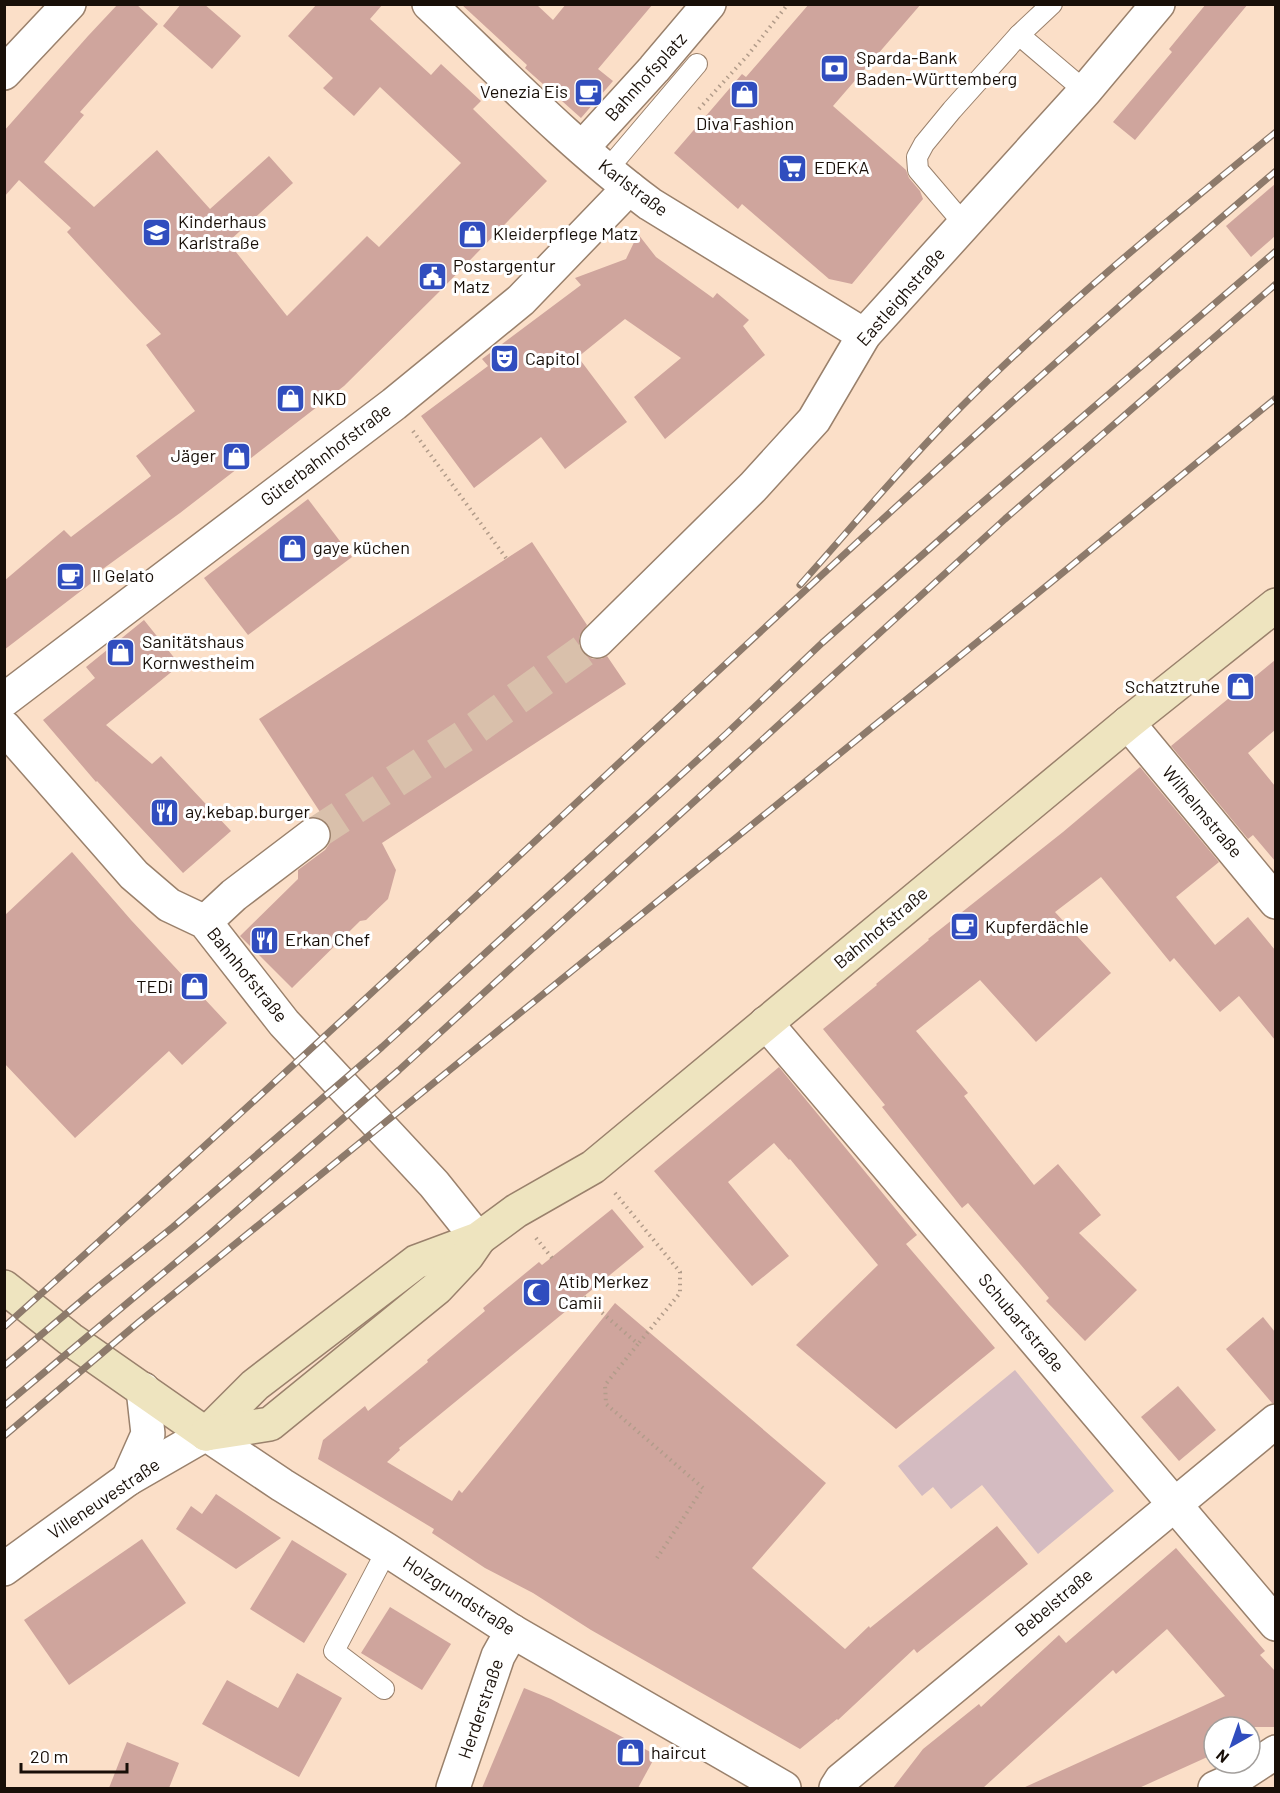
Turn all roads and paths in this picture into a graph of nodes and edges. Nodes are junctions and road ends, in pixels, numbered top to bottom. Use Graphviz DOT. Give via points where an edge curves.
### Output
graph roads {
  1 [pos="69,4"];
  2 [pos="429,4"];
  3 [pos="709,4"];
  4 [pos="1052,4"];
  5 [pos="1158,4"];
  6 [pos="1019,35"];
  7 [pos="697,64"];
  8 [pos="4,74"];
  9 [pos="1085,91"];
  10 [pos="582,148"];
  11 [pos="618,179"];
  12 [pos="964,224"];
  13 [pos="864,335"];
  14 [pos="394,404"];
  15 [pos="506,558"];
  16 [pos="1275,605"];
  17 [pos="597,640"];
  18 [pos="4,700"];
  19 [pos="1128,723"];
  20 [pos="4,727"];
  21 [pos="313,835"];
  22 [pos="1275,902"];
  23 [pos="205,922"];
  24 [pos="766,1023"];
  25 [pos="593,1167"];
  26 [pos="478,1239"];
  27 [pos="4,1287"];
  28 [pos="584,1297"];
  29 [pos="638,1344"];
  30 [pos="143,1389"];
  31 [pos="1275,1420"];
  32 [pos="206,1434"];
  33 [pos="128,1479"];
  34 [pos="1175,1503"];
  35 [pos="387,1550"];
  36 [pos="657,1558"];
  37 [pos="4,1569"];
  38 [pos="1275,1624"];
  39 [pos="512,1631"];
  40 [pos="384,1689"];
  41 [pos="1275,1752"];
  42 [pos="453,1788"];
  43 [pos="784,1788"];
  44 [pos="836,1788"];
  45 [pos="1215,1788"];
  1 -- 8 [label="street"];
  2 -- 10 [label="street, Karlstraße"];
  3 -- 10 [label="street, Bahnhofsplatz"];
  4 -- 6 [label="lane"];
  5 -- 9 [label="street, Eastleighstraße"];
  6 -- 9 [label="lane"];
  6 -- 12 [label="lane" via="952,110 917,157 918,170"];
  7 -- 11 [label="lane"];
  9 -- 12 [label="street, Eastleighstraße"];
  10 -- 11 [label="street, Karlstraße"];
  11 -- 13 [label="street, Karlstraße" via="650,204"];
  11 -- 14 [label="street, Güterbahnhofstraße" via="521,300"];
  12 -- 13 [label="street, Eastleighstraße"];
  13 -- 17 [label="street, Eastleighstraße" via="814,420 753,488"];
  14 -- 15 [label="path"];
  14 -- 18 [label="street, Güterbahnhofstraße"];
  16 -- 19 [label="main road, Bahnhofstraße"];
  19 -- 22 [label="street, Wilhelmstraße"];
  19 -- 24 [label="main road, Bahnhofstraße"];
  20 -- 23 [label="street, Bahnhofstraße" via="134,875 169,905"];
  21 -- 23 [label="street"];
  23 -- 26 [label="street, Bahnhofstraße" via="284,1023 434,1184"];
  24 -- 25 [label="main road, Bahnhofstraße"];
  24 -- 34 [label="street, Schubartstraße"];
  25 -- 26 [label="main road, Bahnhofstraße" via="516,1211"];
  25 -- 29 [label="path" via="680,1272 680,1293"];
  26 -- 32 [label="main road, Bahnhofstraße" via="436,1288 270,1424"];
  27 -- 30 [label="main road, Holzgrundstraße"];
  28 -- 29 [label="path"];
  29 -- 36 [label="path" via="605,1385 606,1404 703,1488"];
  30 -- 32 [label="main road, Holzgrundstraße"];
  30 -- 33 [label="street" via="148,1434"];
  31 -- 34 [label="street, Bebelstraße"];
  32 -- 33 [label="street, Villeneuvestraße"];
  32 -- 35 [label="street, Holzgrundstraße"];
  33 -- 37 [label="street, Villeneuvestraße"];
  34 -- 38 [label="street, Schubartstraße"];
  34 -- 44 [label="street, Bebelstraße"];
  35 -- 39 [label="street, Holzgrundstraße"];
  35 -- 40 [label="lane" via="334,1651"];
  39 -- 42 [label="street, Herderstraße" via="498,1656"];
  39 -- 43 [label="street, Holzgrundstraße"];
  41 -- 45 [label="street"];
}
